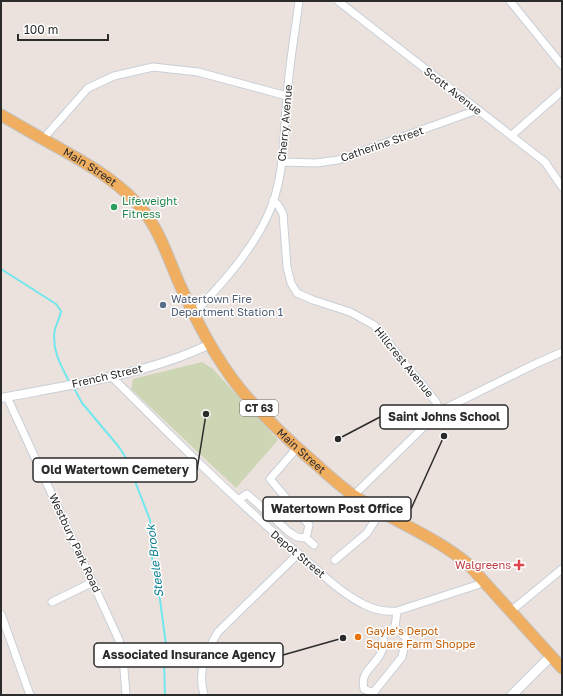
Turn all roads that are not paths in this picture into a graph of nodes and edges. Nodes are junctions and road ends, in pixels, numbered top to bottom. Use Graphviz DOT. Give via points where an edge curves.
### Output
graph roads {
  1 [pos="300,1"];
  2 [pos="338,1"];
  3 [pos="510,1"];
  4 [pos="562,65"];
  5 [pos="562,91"];
  6 [pos="287,96"];
  7 [pos="477,110"];
  8 [pos="1,115"];
  9 [pos="512,135"];
  10 [pos="43,139"];
  11 [pos="283,162"];
  12 [pos="562,187"];
  13 [pos="273,200"];
  14 [pos="194,313"];
  15 [pos="210,344"];
  16 [pos="562,352"];
  17 [pos="111,376"];
  18 [pos="4,397"];
  19 [pos="440,412"];
  20 [pos="297,448"];
  21 [pos="354,495"];
  22 [pos="238,500"];
  23 [pos="381,511"];
  24 [pos="306,538"];
  25 [pos="314,545"];
  26 [pos="298,554"];
  27 [pos="335,560"];
  28 [pos="562,569"];
  29 [pos="484,581"];
  30 [pos="93,582"];
  31 [pos="52,602"];
  32 [pos="397,611"];
  33 [pos="510,611"];
  34 [pos="1,614"];
  35 [pos="3,624"];
  36 [pos="395,627"];
  37 [pos="550,656"];
  38 [pos="562,668"];
  39 [pos="374,694"];
  40 [pos="30,695"];
  41 [pos="126,695"];
  42 [pos="204,695"];
  43 [pos="512,695"];
  1 -- 6 [label="street, Cherry Avenue"];
  2 -- 7 [label="street, Scott Avenue"];
  3 -- 4 [label="street"];
  5 -- 9 [label="street"];
  6 -- 10 [label="street" via="198,72 153,66 114,76 88,88"];
  6 -- 11 [label="street, Cherry Avenue"];
  7 -- 9 [label="street, Scott Avenue"];
  7 -- 11 [label="street, Catherine Street" via="338,160 316,163"];
  8 -- 10 [label="main road, Main Street / CT 63"];
  9 -- 12 [label="street, Scott Avenue" via="545,162"];
  10 -- 14 [label="main road, Main Street / CT 63" via="103,174 132,198 157,233"];
  11 -- 13 [label="street, Cherry Avenue"];
  13 -- 14 [label="street, Cherry Avenue" via="267,217 245,255"];
  13 -- 19 [label="street, Hillcrest Avenue" via="283,214 287,267 291,283 297,293 350,312 374,325 436,402"];
  14 -- 15 [label="main road, Main Street / CT 63"];
  15 -- 17 [label="street, French Street" via="169,361"];
  15 -- 20 [label="main road, Main Street / CT 63" via="241,390"];
  16 -- 19 [label="street"];
  17 -- 18 [label="street, French Street"];
  17 -- 22 [label="street, Depot Street"];
  18 -- 30 [label="street, Westbury Park Road"];
  19 -- 21 [label="street"];
  20 -- 21 [label="main road, Main Street / CT 63"];
  20 -- 24 [label="street" via="270,479 310,525"];
  21 -- 23 [label="main road, Main Street / CT 63"];
  22 -- 24 [label="street" via="247,494 289,532 297,537"];
  22 -- 26 [label="street, Depot Street"];
  23 -- 27 [label="street" via="367,532"];
  23 -- 29 [label="main road, Main Street / CT 63" via="457,555"];
  24 -- 25 [label="street"];
  26 -- 32 [label="street, Depot Street" via="358,601 387,612"];
  26 -- 42 [label="street" via="218,632 204,659"];
  28 -- 33 [label="street"];
  29 -- 32 [label="street, Depot Street"];
  29 -- 33 [label="main road, Main Street / CT 63"];
  30 -- 31 [label="street"];
  30 -- 41 [label="street, Westbury Park Road" via="119,640"];
  32 -- 36 [label="street"];
  33 -- 37 [label="main road, Main Street / CT 63"];
  34 -- 35 [label="street"];
  35 -- 40 [label="street"];
  36 -- 39 [label="street" via="406,638 402,657"];
  36 -- 39 [label="street" via="383,633 382,650 362,682 364,689"];
  37 -- 38 [label="main road, Main Street / CT 63"];
  37 -- 43 [label="main road"];
}
